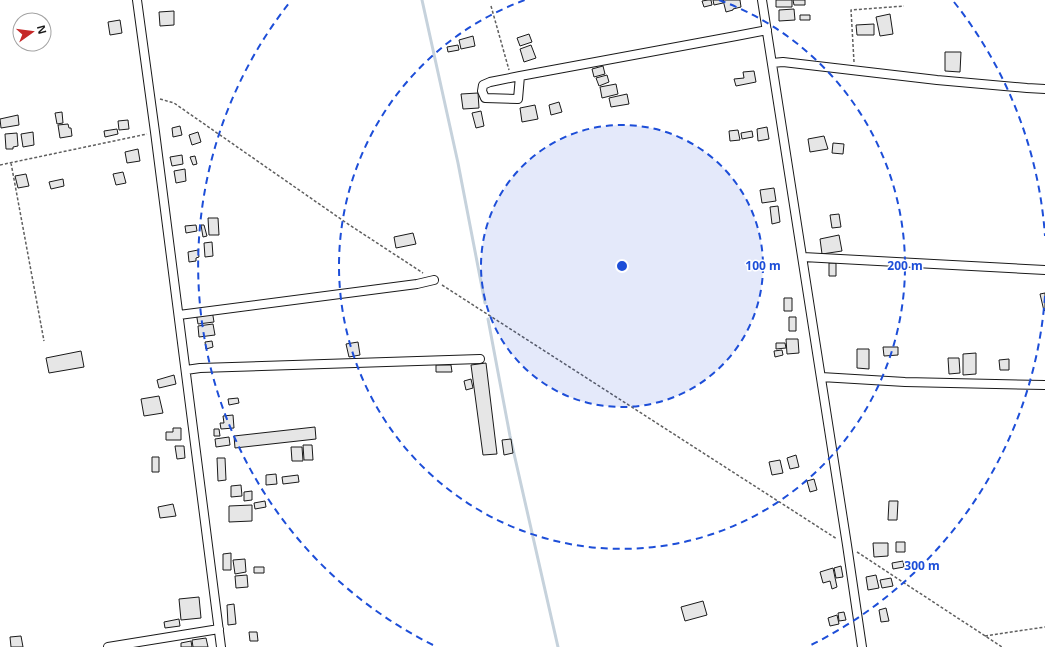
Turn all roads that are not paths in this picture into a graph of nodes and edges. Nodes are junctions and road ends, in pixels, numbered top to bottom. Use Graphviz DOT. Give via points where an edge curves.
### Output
graph roads {
  1 [pos="137,0"];
  2 [pos="762,0"];
  3 [pos="767,30"];
  4 [pos="772,63"];
  5 [pos="520,76"];
  6 [pos="1045,89"];
  7 [pos="803,258"];
  8 [pos="1045,270"];
  9 [pos="434,280"];
  10 [pos="179,315"];
  11 [pos="480,359"];
  12 [pos="186,370"];
  13 [pos="821,377"];
  14 [pos="1045,385"];
  15 [pos="219,629"];
  16 [pos="108,647"];
  17 [pos="221,647"];
  18 [pos="862,647"];
  1 -- 10 [label="street"];
  2 -- 3 [label="street"];
  3 -- 4 [label="street"];
  3 -- 5 [label="street"];
  4 -- 6 [label="street" via="783,62 937,80"];
  4 -- 7 [label="street"];
  5 -- 5 [label="street" via="518,99 485,98 483,85"];
  7 -- 8 [label="street"];
  7 -- 13 [label="street"];
  9 -- 10 [label="street"];
  10 -- 12 [label="street"];
  11 -- 12 [label="street"];
  12 -- 15 [label="street"];
  13 -- 14 [label="street"];
  13 -- 18 [label="street"];
  15 -- 16 [label="street"];
  15 -- 17 [label="street"];
}
